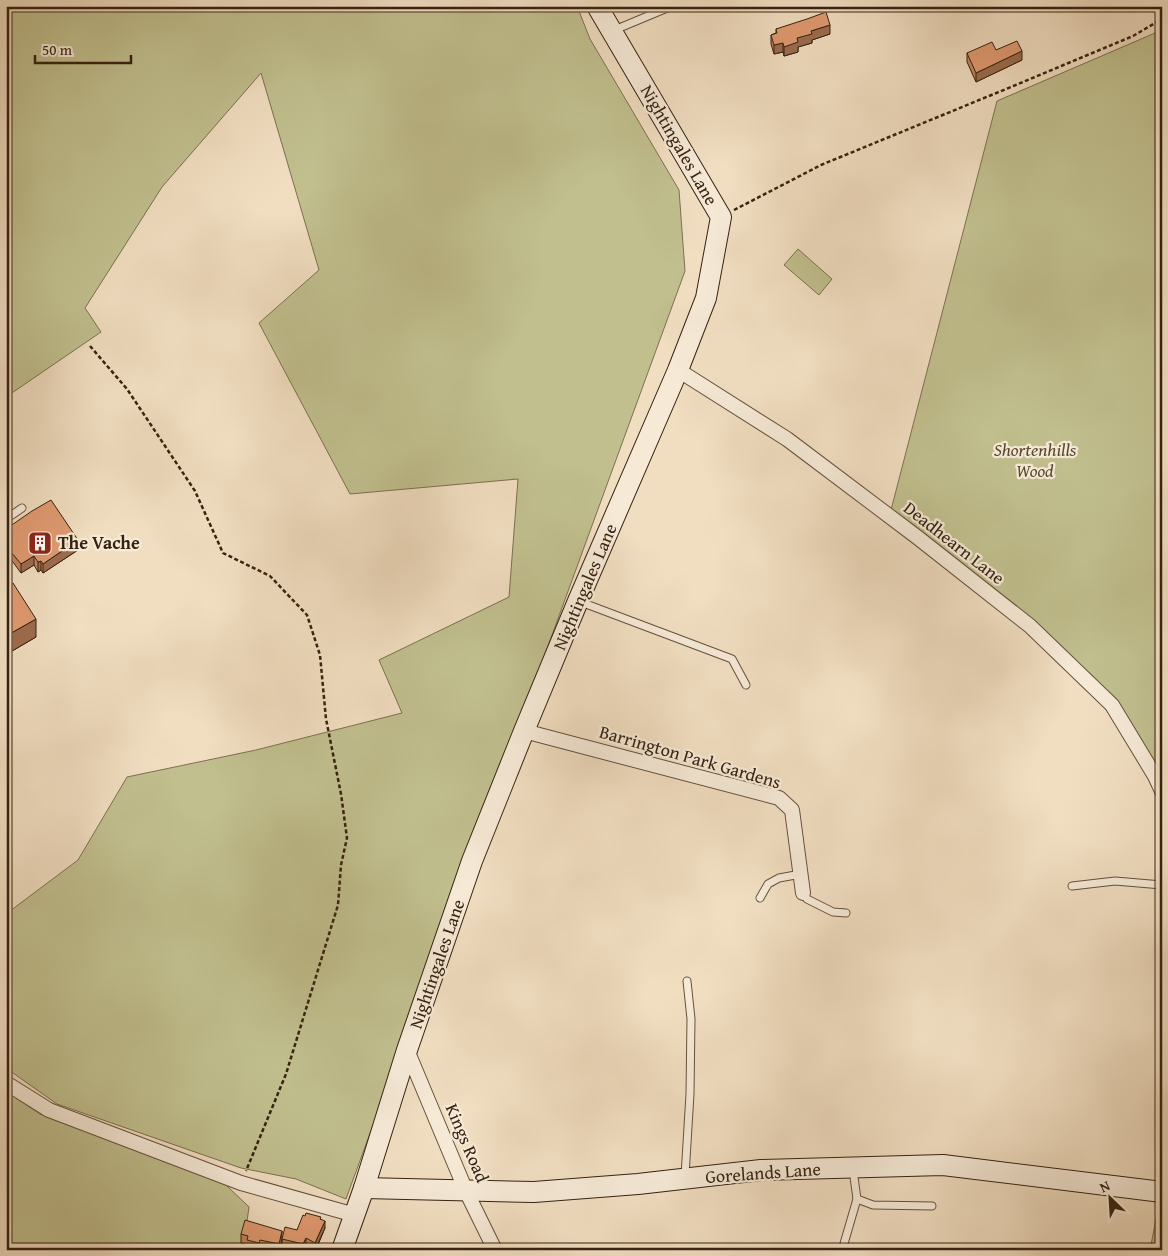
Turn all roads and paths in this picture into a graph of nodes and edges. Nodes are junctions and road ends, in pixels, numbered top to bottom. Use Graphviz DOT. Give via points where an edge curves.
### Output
graph roads {
  1 [pos="597,6"];
  2 [pos="672,6"];
  3 [pos="1162,19"];
  4 [pos="612,31"];
  5 [pos="721,217"];
  6 [pos="90,346"];
  7 [pos="678,370"];
  8 [pos="22,508"];
  9 [pos="6,519"];
  10 [pos="578,601"];
  11 [pos="746,685"];
  12 [pos="524,731"];
  13 [pos="1162,791"];
  14 [pos="800,874"];
  15 [pos="1162,885"];
  16 [pos="1072,886"];
  17 [pos="803,893"];
  18 [pos="760,898"];
  19 [pos="846,913"];
  20 [pos="687,981"];
  21 [pos="407,1050"];
  22 [pos="6,1083"];
  23 [pos="853,1167"];
  24 [pos="685,1179"];
  25 [pos="241,1184"];
  26 [pos="364,1188"];
  27 [pos="466,1190"];
  28 [pos="1162,1192"];
  29 [pos="857,1199"];
  30 [pos="932,1206"];
  31 [pos="354,1215"];
  32 [pos="843,1247"];
  33 [pos="342,1250"];
  34 [pos="495,1250"];
  1 -- 4 [label="main road, Nightingales Lane"];
  2 -- 4 [label="lane"];
  3 -- 5 [label="path" via="1124,40 821,165"];
  4 -- 5 [label="main road, Nightingales Lane"];
  5 -- 7 [label="main road, Nightingales Lane" via="706,298"];
  6 -- 25 [label="path" via="127,389 195,491 223,553 270,576 289,595 307,615 320,655 326,719 347,838 338,905 286,1074"];
  7 -- 10 [label="main road, Nightingales Lane"];
  7 -- 13 [label="street, Deadhearn Lane" via="787,439 1030,626 1112,705"];
  8 -- 9 [label="lane"];
  10 -- 11 [label="lane" via="732,659"];
  10 -- 12 [label="main road, Nightingales Lane"];
  12 -- 14 [label="street, Barrington Park Gardens" via="779,798 792,810"];
  12 -- 21 [label="main road, Nightingales Lane" via="472,861"];
  14 -- 17 [label="street, Barrington Park Gardens"];
  14 -- 18 [label="lane" via="768,884"];
  15 -- 16 [label="lane" via="1115,881"];
  17 -- 19 [label="lane" via="807,899 833,912"];
  20 -- 24 [label="lane" via="691,1020"];
  21 -- 26 [label="main road, Nightingales Lane"];
  21 -- 27 [label="street, Kings Road"];
  22 -- 25 [label="street" via="49,1110"];
  23 -- 24 [label="main road, Gorelands Lane" via="761,1170"];
  23 -- 28 [label="main road, Gorelands Lane" via="943,1165"];
  23 -- 29 [label="lane"];
  24 -- 27 [label="main road, Gorelands Lane" via="534,1192"];
  25 -- 31 [label="street"];
  26 -- 27 [label="main road, Gorelands Lane"];
  26 -- 31 [label="main road, Nightingales Lane"];
  27 -- 34 [label="street, Kings Road"];
  29 -- 30 [label="lane" via="873,1205"];
  29 -- 32 [label="lane"];
  31 -- 33 [label="main road, Nightingales Lane"];
}
